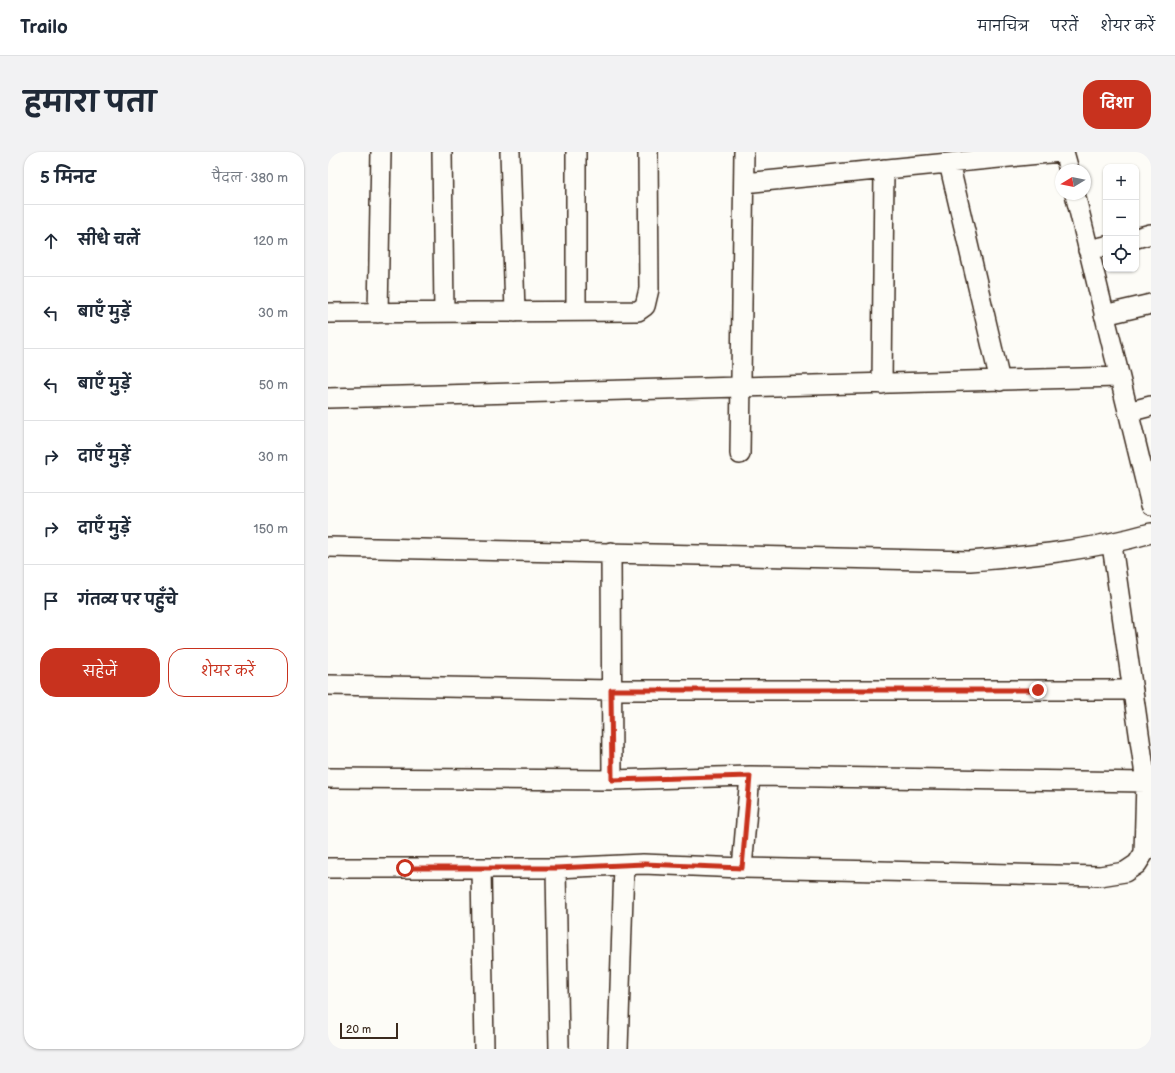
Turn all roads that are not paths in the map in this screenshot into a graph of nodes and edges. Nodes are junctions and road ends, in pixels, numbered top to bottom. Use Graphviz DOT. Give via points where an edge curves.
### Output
graph roads {
  1 [pos="381,152"];
  2 [pos="442,152"];
  3 [pos="510,152"];
  4 [pos="576,152"];
  5 [pos="648,152"];
  6 [pos="744,152"];
  7 [pos="1060,152"];
  8 [pos="1064,152"];
  9 [pos="949,163"];
  10 [pos="1067,164"];
  11 [pos="884,169"];
  12 [pos="744,183"];
  13 [pos="1077,200"];
  14 [pos="1151,234"];
  15 [pos="1139,237"];
  16 [pos="1097,248"];
  17 [pos="1151,304"];
  18 [pos="576,311"];
  19 [pos="444,312"];
  20 [pos="515,312"];
  21 [pos="328,313"];
  22 [pos="378,313"];
  23 [pos="1104,315"];
  24 [pos="1119,377"];
  25 [pos="1000,381"];
  26 [pos="882,384"];
  27 [pos="741,388"];
  28 [pos="328,398"];
  29 [pos="1151,406"];
  30 [pos="1128,412"];
  31 [pos="740,454"];
  32 [pos="1151,506"];
  33 [pos="1151,534"];
  34 [pos="1112,545"];
  35 [pos="328,547"];
  36 [pos="611,552"];
  37 [pos="328,685"];
  38 [pos="611,690"];
  39 [pos="1133,690"];
  40 [pos="750,776"];
  41 [pos="328,778"];
  42 [pos="612,780"];
  43 [pos="1146,782"];
  44 [pos="624,865"];
  45 [pos="328,868"];
  46 [pos="481,868"];
  47 [pos="556,868"];
  48 [pos="742,868"];
  49 [pos="484,1049"];
  50 [pos="559,1049"];
  51 [pos="618,1049"];
  1 -- 22 [label="street"];
  2 -- 19 [label="street"];
  3 -- 20 [label="street"];
  4 -- 18 [label="street"];
  5 -- 18 [label="street" via="649,289 646,306 638,311"];
  6 -- 12 [label="street"];
  7 -- 9 [label="street"];
  8 -- 10 [label="street"];
  9 -- 11 [label="street"];
  9 -- 25 [label="street"];
  11 -- 12 [label="street"];
  11 -- 26 [label="street"];
  12 -- 27 [label="street"];
  13 -- 16 [label="street"];
  14 -- 15 [label="street"];
  16 -- 23 [label="street"];
  17 -- 23 [label="street"];
  18 -- 20 [label="street"];
  19 -- 20 [label="street"];
  19 -- 22 [label="street"];
  21 -- 22 [label="street"];
  23 -- 24 [label="street"];
  24 -- 25 [label="street"];
  24 -- 30 [label="street"];
  25 -- 26 [label="street"];
  26 -- 27 [label="street"];
  27 -- 28 [label="street"];
  27 -- 31 [label="street"];
  29 -- 30 [label="street"];
  30 -- 32 [label="street"];
  33 -- 34 [label="street"];
  34 -- 36 [label="street" via="970,561"];
  34 -- 39 [label="street"];
  35 -- 36 [label="street"];
  36 -- 38 [label="street"];
  37 -- 38 [label="street"];
  38 -- 39 [label="street"];
  38 -- 42 [label="street"];
  39 -- 43 [label="street"];
  40 -- 42 [label="street"];
  40 -- 43 [label="street"];
  40 -- 48 [label="street"];
  41 -- 42 [label="street"];
  43 -- 48 [label="street" via="1144,853 1137,864 1125,872 1100,876"];
  44 -- 47 [label="street"];
  44 -- 48 [label="street"];
  44 -- 51 [label="street"];
  45 -- 46 [label="street"];
  46 -- 47 [label="street"];
  46 -- 49 [label="street"];
  47 -- 50 [label="street"];
}
